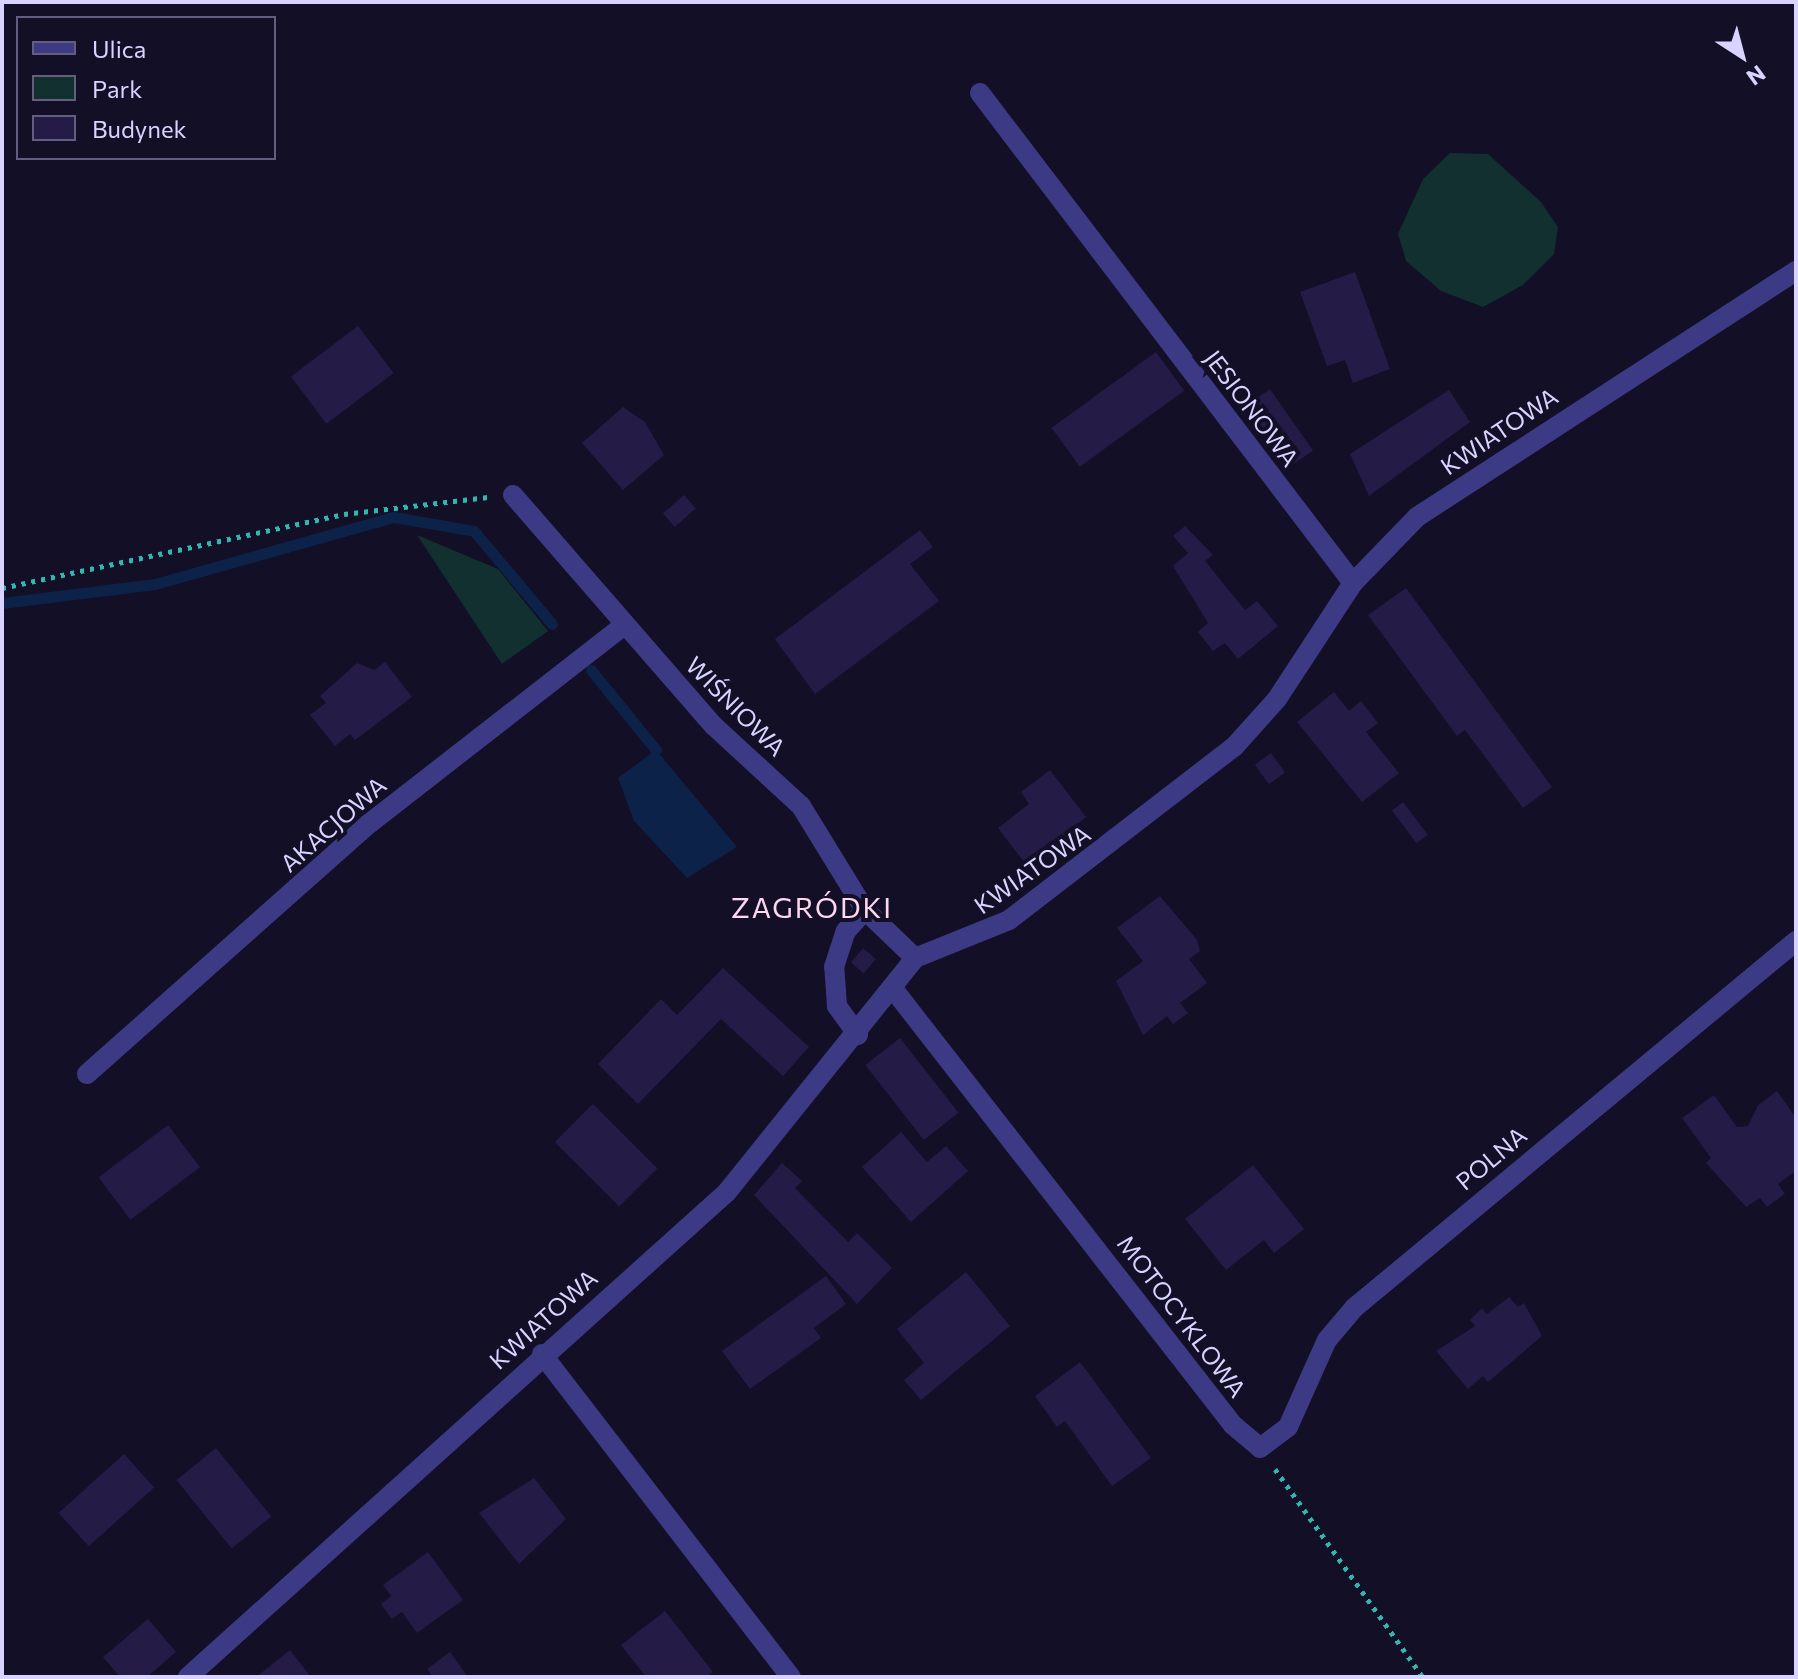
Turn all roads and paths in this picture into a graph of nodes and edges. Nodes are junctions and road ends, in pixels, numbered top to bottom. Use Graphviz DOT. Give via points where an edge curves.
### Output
graph roads {
  1 [pos="980,93"];
  2 [pos="1796,271"];
  3 [pos="513,495"];
  4 [pos="1353,583"];
  5 [pos="2,588"];
  6 [pos="623,626"];
  7 [pos="865,910"];
  8 [pos="1796,941"];
  9 [pos="915,958"];
  10 [pos="894,990"];
  11 [pos="858,1035"];
  12 [pos="87,1074"];
  13 [pos="542,1354"];
  14 [pos="1260,1448"];
  15 [pos="188,1677"];
  16 [pos="791,1677"];
  17 [pos="1423,1677"];
  1 -- 4 [label="street, JESIONOWA"];
  2 -- 4 [label="street, KWIATOWA" via="1417,517"];
  3 -- 5 [label="path" via="344,514"];
  3 -- 6 [label="street, WIŚNIOWA"];
  4 -- 9 [label="street, KWIATOWA" via="1277,699 1234,747 1009,920"];
  6 -- 7 [label="street, WIŚNIOWA" via="714,726 801,806"];
  6 -- 12 [label="street, AKACJOWA" via="370,823"];
  7 -- 9 [label="street, WIŚNIOWA"];
  7 -- 11 [label="street" via="846,931 834,967 837,1006"];
  8 -- 14 [label="street, POLNA" via="1354,1308 1327,1340 1288,1427"];
  9 -- 10 [label="street, KWIATOWA"];
  10 -- 11 [label="street, KWIATOWA"];
  10 -- 14 [label="street, MOTOCYKLOWA" via="1233,1425"];
  11 -- 13 [label="street, KWIATOWA" via="727,1192"];
  13 -- 15 [label="street, KWIATOWA"];
  13 -- 16 [label="street"];
  14 -- 17 [label="path"];
}
